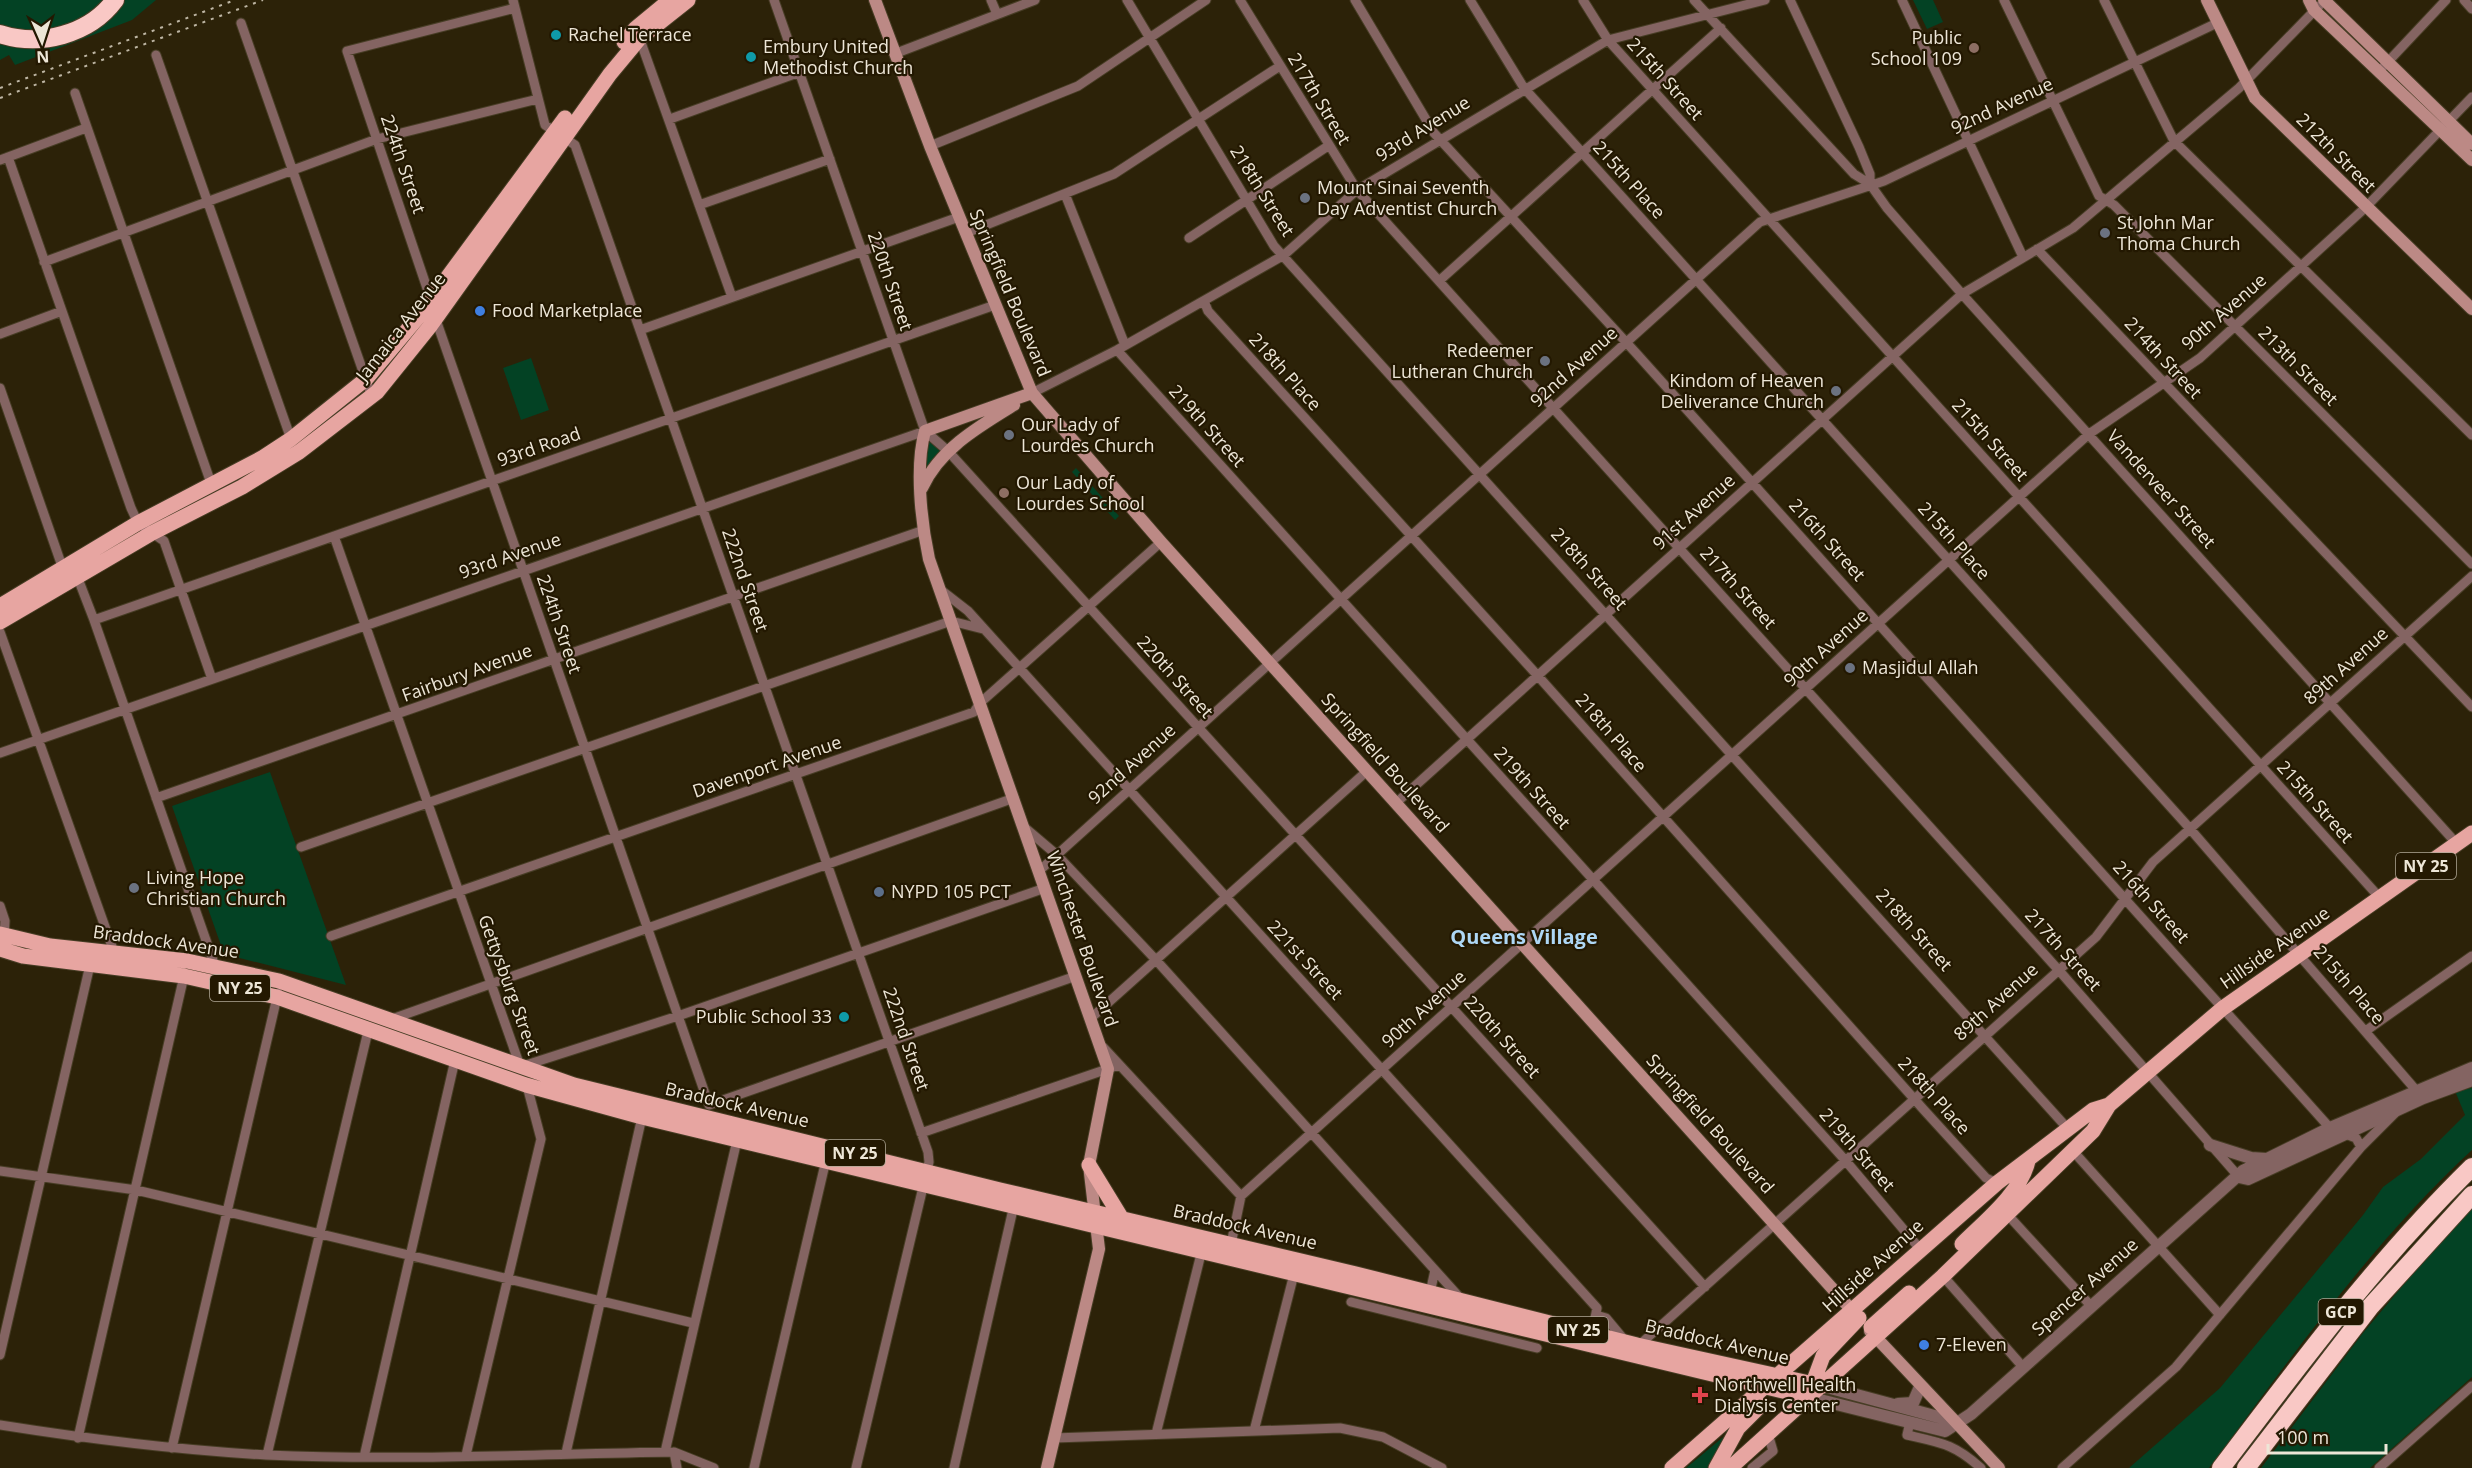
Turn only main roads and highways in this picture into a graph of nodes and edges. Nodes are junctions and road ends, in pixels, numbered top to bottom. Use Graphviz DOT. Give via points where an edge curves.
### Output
graph roads {
  1 [pos="114,0"];
  2 [pos="670,0"];
  3 [pos="688,0"];
  4 [pos="875,0"];
  5 [pos="2207,0"];
  6 [pos="2324,0"];
  7 [pos="2312,5"];
  8 [pos="638,33"];
  9 [pos="0,34"];
  10 [pos="2384,67"];
  11 [pos="559,134"];
  12 [pos="2472,144"];
  13 [pos="2472,160"];
  14 [pos="2472,309"];
  15 [pos="1032,393"];
  16 [pos="925,431"];
  17 [pos="922,488"];
  18 [pos="70,573"];
  19 [pos="0,606"];
  20 [pos="0,622"];
  21 [pos="2472,833"];
  22 [pos="1,944"];
  23 [pos="278,989"];
  24 [pos="2109,1105"];
  25 [pos="739,1132"];
  26 [pos="2028,1161"];
  27 [pos="1089,1165"];
  28 [pos="2472,1167"];
  29 [pos="925,1177"];
  30 [pos="2472,1196"];
  31 [pos="1095,1218"];
  32 [pos="1122,1218"];
  33 [pos="1353,1288"];
  34 [pos="1864,1324"];
  35 [pos="1633,1347"];
  36 [pos="1774,1385"];
  37 [pos="1814,1389"];
  38 [pos="1047,1468"];
  39 [pos="1672,1468"];
  40 [pos="1716,1468"];
  41 [pos="1730,1468"];
  42 [pos="1999,1468"];
  43 [pos="2221,1468"];
  44 [pos="2246,1468"];
  1 -- 9 [label="highway" via="92,22 63,35 33,39"];
  2 -- 8 [label="main road, Jamaica Avenue"];
  3 -- 8 [label="main road, Jamaica Avenue"];
  4 -- 15 [label="main road, Springfield Boulevard" via="958,217"];
  5 -- 14 [label="main road, 212th Street" via="2255,98"];
  6 -- 10 [label="main road"];
  7 -- 10 [label="main road"];
  8 -- 11 [label="main road, Jamaica Avenue"];
  10 -- 12 [label="main road"];
  10 -- 13 [label="main road" via="2439,130"];
  11 -- 18 [label="main road, Jamaica Avenue" via="366,379 291,439 212,486 138,523"];
  11 -- 18 [label="main road, Jamaica Avenue" via="435,318 372,397 299,452 223,497"];
  15 -- 16 [label="main road, 93rd Avenue"];
  15 -- 17 [label="main road, 93rd Avenue" via="948,451 930,470"];
  15 -- 34 [label="main road, Springfield Boulevard" via="1161,542"];
  16 -- 17 [label="main road, Winchester Boulevard" via="918,466"];
  17 -- 27 [label="main road, Winchester Boulevard" via="929,559 1091,1018 1113,1067"];
  18 -- 19 [label="main road, Jamaica Avenue"];
  18 -- 20 [label="main road, Jamaica Avenue"];
  21 -- 24 [label="main road, Hillside Avenue / NY 25" via="2223,1008"];
  22 -- 23 [label="main road, Braddock Avenue / NY 25" via="23,956"];
  22 -- 23 [label="main road, Braddock Avenue / NY 25" via="114,952 215,966"];
  23 -- 25 [label="main road, Braddock Avenue / NY 25" via="526,1084 642,1117"];
  23 -- 25 [label="main road, Braddock Avenue / NY 25" via="392,1019 574,1085 707,1111"];
  24 -- 26 [label="main road, Hillside Avenue / NY 25" via="2093,1110"];
  24 -- 34 [label="main road, Hillside Avenue / NY 25" via="2093,1131 1943,1276"];
  25 -- 29 [label="main road, Braddock Avenue / NY 25"];
  25 -- 29 [label="main road, Braddock Avenue / NY 25" via="826,1160"];
  26 -- 34 [label="main road, Hillside Avenue / NY 25" via="1920,1249"];
  26 -- 34 [label="main road" via="2024,1176 1993,1213 1939,1267"];
  27 -- 31 [label="main road, Winchester Boulevard"];
  27 -- 32 [label="main road"];
  28 -- 43 [label="highway, GCP" via="2355,1294"];
  29 -- 31 [label="main road, Braddock Avenue / NY 25"];
  29 -- 31 [label="main road, Braddock Avenue / NY 25" via="1014,1206"];
  30 -- 44 [label="highway, GCP" via="2370,1307"];
  31 -- 32 [label="main road, Braddock Avenue / NY 25"];
  31 -- 33 [label="main road, Braddock Avenue / NY 25"];
  31 -- 38 [label="main road, Winchester Boulevard" via="1099,1249"];
  32 -- 33 [label="main road, Braddock Avenue / NY 25" via="1231,1244"];
  33 -- 35 [label="main road, Braddock Avenue / NY 25"];
  33 -- 35 [label="main road, Braddock Avenue / NY 25" via="1430,1293"];
  34 -- 36 [label="main road, Hillside Avenue / NY 25"];
  34 -- 37 [label="main road, Hillside Avenue / NY 25"];
  34 -- 37 [label="main road" via="1823,1356"];
  34 -- 42 [label="main road, Springfield Boulevard"];
  35 -- 36 [label="main road, Braddock Avenue / NY 25"];
  36 -- 37 [label="main road, Braddock Avenue / NY 25"];
  36 -- 39 [label="main road, Hillside Avenue"];
  36 -- 40 [label="main road" via="1738,1428"];
  37 -- 41 [label="main road, Hillside Avenue"];
}
